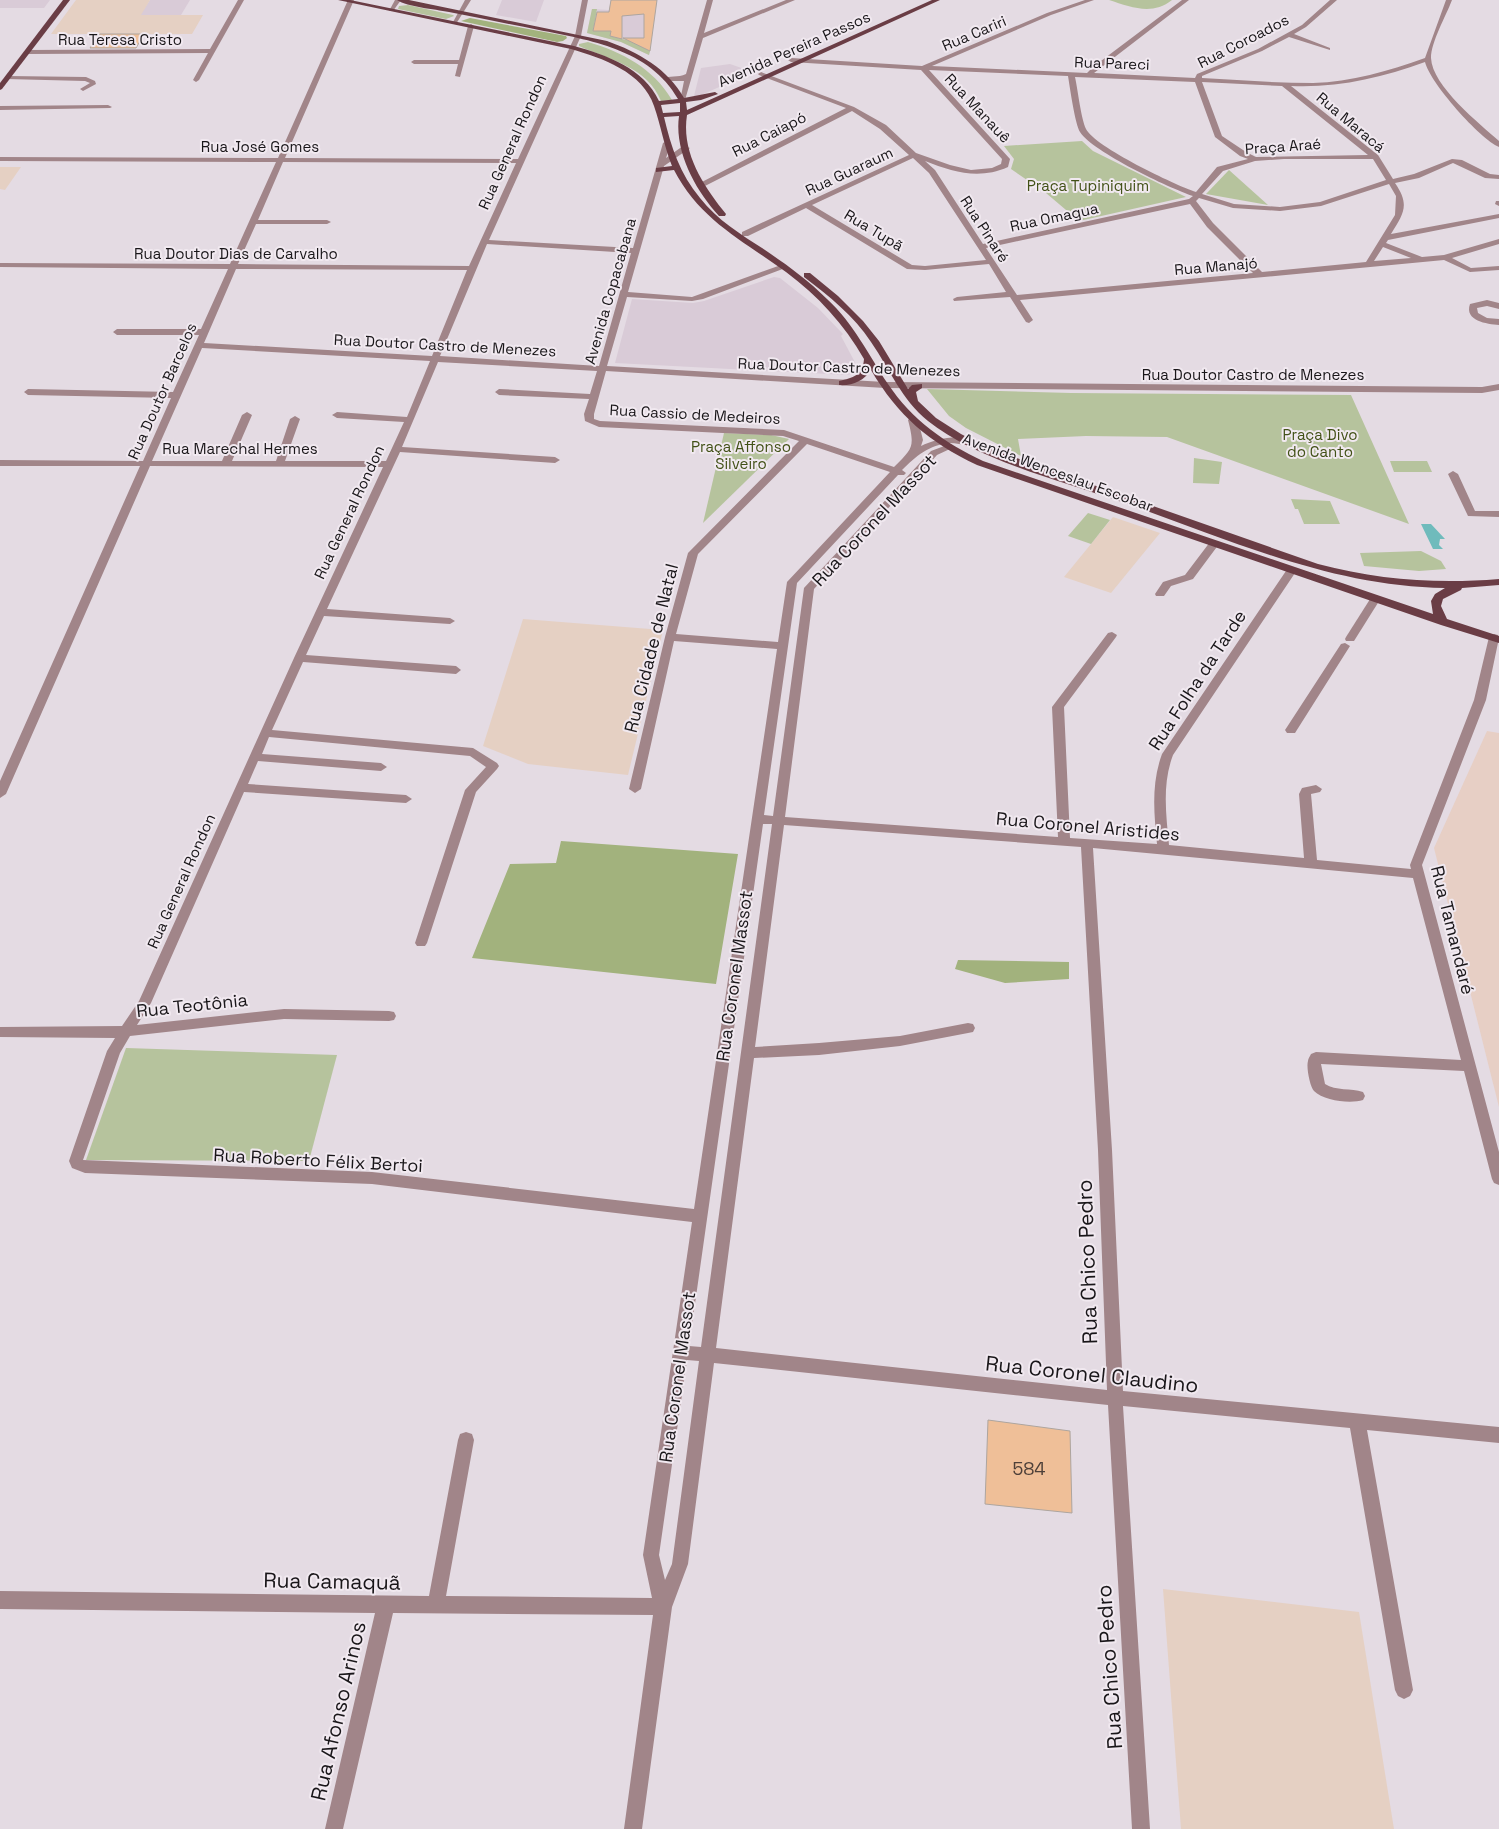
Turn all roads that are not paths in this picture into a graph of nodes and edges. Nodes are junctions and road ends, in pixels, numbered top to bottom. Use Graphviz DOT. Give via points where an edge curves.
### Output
graph roads {
  1 [pos="67,0"];
  2 [pos="241,0"];
  3 [pos="341,0"];
  4 [pos="399,0"];
  5 [pos="468,0"];
  6 [pos="586,0"];
  7 [pos="710,0"];
  8 [pos="792,0"];
  9 [pos="919,0"];
  10 [pos="937,0"];
  11 [pos="1091,0"];
  12 [pos="1186,0"];
  13 [pos="1334,0"];
  14 [pos="1449,0"];
  15 [pos="350,1"];
  16 [pos="62,3"];
  17 [pos="391,10"];
  18 [pos="461,12"];
  19 [pos="871,22"];
  20 [pos="454,23"];
  21 [pos="471,26"];
  22 [pos="880,26"];
  23 [pos="1288,34"];
  24 [pos="578,36"];
  25 [pos="699,37"];
  26 [pos="572,47"];
  27 [pos="1328,48"];
  28 [pos="212,51"];
  29 [pos="28,52"];
  30 [pos="1428,59"];
  31 [pos="791,60"];
  32 [pos="802,61"];
  33 [pos="414,62"];
  34 [pos="462,62"];
  35 [pos="922,68"];
  36 [pos="688,75"];
  37 [pos="764,75"];
  38 [pos="1071,75"];
  39 [pos="1089,75"];
  40 [pos="458,76"];
  41 [pos="8,78"];
  42 [pos="666,79"];
  43 [pos="196,80"];
  44 [pos="1198,80"];
  45 [pos="1284,84"];
  46 [pos="0,88"];
  47 [pos="83,89"];
  48 [pos="722,94"];
  49 [pos="682,100"];
  50 [pos="656,103"];
  51 [pos="108,107"];
  52 [pos="0,108"];
  53 [pos="852,108"];
  54 [pos="684,114"];
  55 [pos="660,115"];
  56 [pos="667,143"];
  57 [pos="1499,145"];
  58 [pos="686,148"];
  59 [pos="914,156"];
  60 [pos="673,157"];
  61 [pos="1375,157"];
  62 [pos="0,159"];
  63 [pos="1255,159"];
  64 [pos="281,160"];
  65 [pos="521,161"];
  66 [pos="678,167"];
  67 [pos="659,170"];
  68 [pos="1499,177"];
  69 [pos="1389,179"];
  70 [pos="700,185"];
  71 [pos="1194,198"];
  72 [pos="808,206"];
  73 [pos="1499,216"];
  74 [pos="254,222"];
  75 [pos="327,222"];
  76 [pos="745,234"];
  77 [pos="1383,241"];
  78 [pos="1499,241"];
  79 [pos="486,242"];
  80 [pos="981,247"];
  81 [pos="636,250"];
  82 [pos="1445,257"];
  83 [pos="1422,259"];
  84 [pos="989,262"];
  85 [pos="0,265"];
  86 [pos="1368,265"];
  87 [pos="234,266"];
  88 [pos="784,267"];
  89 [pos="472,268"];
  90 [pos="1499,268"];
  91 [pos="803,273"];
  92 [pos="1260,275"];
  93 [pos="623,294"];
  94 [pos="1013,296"];
  95 [pos="957,298"];
  96 [pos="1499,306"];
  97 [pos="1029,320"];
  98 [pos="1499,322"];
  99 [pos="117,332"];
  100 [pos="204,332"];
  101 [pos="198,345"];
  102 [pos="868,357"];
  103 [pos="436,358"];
  104 [pos="602,368"];
  105 [pos="842,383"];
  106 [pos="885,385"];
  107 [pos="900,386"];
  108 [pos="919,386"];
  109 [pos="1499,387"];
  110 [pos="28,392"];
  111 [pos="499,392"];
  112 [pos="176,395"];
  113 [pos="594,397"];
  114 [pos="914,404"];
  115 [pos="247,415"];
  116 [pos="337,415"];
  117 [pos="296,419"];
  118 [pos="410,420"];
  119 [pos="913,420"];
  120 [pos="590,421"];
  121 [pos="805,441"];
  122 [pos="937,442"];
  123 [pos="972,443"];
  124 [pos="948,448"];
  125 [pos="397,449"];
  126 [pos="913,453"];
  127 [pos="555,460"];
  128 [pos="0,463"];
  129 [pos="145,463"];
  130 [pos="226,463"];
  131 [pos="280,463"];
  132 [pos="389,464"];
  133 [pos="896,471"];
  134 [pos="1453,474"];
  135 [pos="912,476"];
  136 [pos="1499,514"];
  137 [pos="1214,544"];
  138 [pos="1292,570"];
  139 [pos="1499,582"];
  140 [pos="1476,584"];
  141 [pos="1499,588"];
  142 [pos="1160,594"];
  143 [pos="1376,598"];
  144 [pos="321,612"];
  145 [pos="450,622"];
  146 [pos="1445,623"];
  147 [pos="1112,635"];
  148 [pos="670,637"];
  149 [pos="1497,638"];
  150 [pos="782,646"];
  151 [pos="300,658"];
  152 [pos="456,670"];
  153 [pos="1291,730"];
  154 [pos="265,733"];
  155 [pos="255,757"];
  156 [pos="381,768"];
  157 [pos="240,788"];
  158 [pos="635,789"];
  159 [pos="1316,789"];
  160 [pos="0,794"];
  161 [pos="406,799"];
  162 [pos="757,819"];
  163 [pos="778,820"];
  164 [pos="1064,841"];
  165 [pos="1087,844"];
  166 [pos="1163,849"];
  167 [pos="1311,864"];
  168 [pos="1417,874"];
  169 [pos="421,943"];
  170 [pos="389,1016"];
  171 [pos="968,1028"];
  172 [pos="0,1032"];
  173 [pos="127,1032"];
  174 [pos="748,1053"];
  175 [pos="1468,1066"];
  176 [pos="1358,1096"];
  177 [pos="1499,1179"];
  178 [pos="700,1216"];
  179 [pos="680,1352"];
  180 [pos="708,1355"];
  181 [pos="1115,1398"];
  182 [pos="1357,1421"];
  183 [pos="1499,1435"];
  184 [pos="466,1440"];
  185 [pos="0,1600"];
  186 [pos="386,1604"];
  187 [pos="436,1604"];
  188 [pos="663,1607"];
  189 [pos="1404,1690"];
  190 [pos="334,1829"];
  191 [pos="633,1829"];
  192 [pos="1141,1829"];
  1 -- 16 [label="main road"];
  2 -- 28 [label="street"];
  3 -- 15 [label="main road, Avenida Wenceslau Escobar"];
  4 -- 17 [label="street"];
  4 -- 18 [label="main road, Avenida Wenceslau Escobar"];
  5 -- 18 [label="street"];
  6 -- 24 [label="street, Rua General Rondon"];
  7 -- 25 [label="street"];
  8 -- 25 [label="street"];
  9 -- 19 [label="main road, Avenida Pereira Passos"];
  10 -- 22 [label="main road, Avenida Pereira Passos"];
  11 -- 35 [label="street, Rua Cariri" via="1049,14"];
  12 -- 39 [label="street"];
  13 -- 23 [label="street, Rua Coroados" via="1304,26"];
  14 -- 30 [label="street"];
  15 -- 17 [label="main road, Avenida Wenceslau Escobar"];
  15 -- 64 [label="street, Rua Doutor Barcelos"];
  16 -- 29 [label="main road"];
  17 -- 20 [label="main road, Avenida Wenceslau Escobar"];
  18 -- 20 [label="street"];
  18 -- 24 [label="main road, Avenida Wenceslau Escobar"];
  19 -- 22 [label="main road"];
  19 -- 31 [label="main road, Avenida Pereira Passos"];
  20 -- 21 [label="main road, Avenida Wenceslau Escobar"];
  21 -- 26 [label="main road, Avenida Wenceslau Escobar"];
  21 -- 34 [label="street"];
  22 -- 32 [label="main road, Avenida Pereira Passos"];
  23 -- 27 [label="street"];
  23 -- 44 [label="street, Rua Coroados" via="1260,50 1199,75"];
  24 -- 26 [label="street, Rua General Rondon"];
  24 -- 42 [label="main road, Avenida Wenceslau Escobar" via="616,46 646,61"];
  25 -- 36 [label="street"];
  26 -- 50 [label="main road, Avenida Wenceslau Escobar" via="599,55 628,71 651,92"];
  26 -- 65 [label="street, Rua General Rondon"];
  28 -- 29 [label="street, Rua Teresa Cristo"];
  28 -- 43 [label="street"];
  29 -- 41 [label="main road"];
  30 -- 45 [label="street, Rua Pareci" via="1357,80 1314,85"];
  30 -- 57 [label="street" via="1433,77"];
  31 -- 32 [label="street, Rua Pareci"];
  31 -- 37 [label="main road, Avenida Pereira Passos"];
  32 -- 35 [label="street, Rua Pareci"];
  32 -- 37 [label="main road, Avenida Pereira Passos"];
  33 -- 34 [label="street"];
  34 -- 40 [label="street"];
  35 -- 38 [label="street, Rua Pareci"];
  35 -- 59 [label="street, Rua Manauê" via="1006,159 1005,165 998,169 972,172"];
  36 -- 42 [label="street" via="682,79"];
  36 -- 49 [label="street"];
  37 -- 48 [label="main road, Avenida Pereira Passos"];
  37 -- 53 [label="street, Rua Guaraum"];
  38 -- 39 [label="street, Rua Pareci"];
  38 -- 71 [label="street" via="1082,131 1100,148"];
  39 -- 44 [label="street, Rua Pareci"];
  41 -- 46 [label="main road"];
  41 -- 47 [label="street" via="86,79 93,82"];
  42 -- 49 [label="main road, Avenida Wenceslau Escobar"];
  44 -- 45 [label="street, Rua Pareci"];
  44 -- 63 [label="street, Rua Coroados" via="1219,136"];
  45 -- 61 [label="street, Rua Maracá"];
  48 -- 49 [label="main road, Avenida Pereira Passos"];
  48 -- 54 [label="main road, Avenida Pereira Passos"];
  49 -- 50 [label="main road, Avenida Pereira Passos"];
  49 -- 54 [label="main road, Avenida Wenceslau Escobar"];
  50 -- 55 [label="main road, Avenida Wenceslau Escobar"];
  51 -- 52 [label="street"];
  53 -- 59 [label="street, Rua Guaraum" via="883,127"];
  53 -- 70 [label="street, Rua Caiapó"];
  54 -- 55 [label="main road, Avenida Pereira Passos"];
  54 -- 58 [label="main road, Avenida Wenceslau Escobar" via="682,126"];
  55 -- 56 [label="main road, Avenida Wenceslau Escobar"];
  56 -- 60 [label="main road, Avenida Wenceslau Escobar"];
  56 -- 67 [label="street, Avenida Copacabana"];
  58 -- 60 [label="street"];
  58 -- 70 [label="main road, Avenida Wenceslau Escobar"];
  59 -- 72 [label="street, Rua Guaraum"];
  59 -- 80 [label="street, Rua Pinaré" via="932,172"];
  60 -- 66 [label="main road, Avenida Wenceslau Escobar"];
  60 -- 67 [label="street"];
  61 -- 63 [label="street, Praça Araé"];
  61 -- 69 [label="street, Rua Maracá"];
  62 -- 64 [label="street, Rua José Gomes"];
  63 -- 71 [label="street, Praça Araé" via="1220,169"];
  64 -- 65 [label="street, Rua José Gomes"];
  64 -- 74 [label="street, Rua Doutor Barcelos"];
  65 -- 79 [label="street, Rua General Rondon"];
  66 -- 67 [label="main road"];
  66 -- 88 [label="main road, Avenida Wenceslau Escobar" via="702,206 738,237"];
  67 -- 81 [label="street, Avenida Copacabana"];
  68 -- 69 [label="street" via="1452,162 1411,178"];
  69 -- 71 [label="street" via="1321,204 1280,209 1232,206"];
  69 -- 77 [label="street, Rua Maracá" via="1400,196 1399,215"];
  70 -- 76 [label="main road, Avenida Wenceslau Escobar" via="714,206"];
  71 -- 80 [label="street, Rua Omagua"];
  71 -- 92 [label="street" via="1210,225"];
  72 -- 76 [label="street, Rua Guaraum"];
  72 -- 84 [label="street, Rua Tupã" via="910,266 925,268"];
  73 -- 77 [label="street"];
  74 -- 75 [label="street"];
  74 -- 87 [label="street, Rua Doutor Barcelos"];
  76 -- 91 [label="main road, Avenida Wenceslau Escobar"];
  77 -- 83 [label="street, Rua Manajó"];
  77 -- 86 [label="street, Rua Maracá"];
  78 -- 82 [label="street, Rua Manajó"];
  79 -- 81 [label="street"];
  79 -- 89 [label="street, Rua General Rondon"];
  80 -- 84 [label="street, Rua Pinaré"];
  81 -- 93 [label="street, Avenida Copacabana"];
  82 -- 83 [label="street, Rua Manajó"];
  82 -- 90 [label="street" via="1472,271"];
  83 -- 86 [label="street, Rua Manajó"];
  84 -- 94 [label="street, Rua Pinaré"];
  85 -- 87 [label="street, Rua Doutor Dias de Carvalho"];
  86 -- 92 [label="street, Rua Manajó"];
  87 -- 89 [label="street, Rua Doutor Dias de Carvalho"];
  87 -- 100 [label="street, Rua Doutor Barcelos"];
  88 -- 91 [label="main road"];
  88 -- 93 [label="street" via="703,297"];
  88 -- 102 [label="main road, Avenida Wenceslau Escobar" via="849,326"];
  89 -- 103 [label="street, Rua General Rondon"];
  91 -- 107 [label="main road, Avenida Wenceslau Escobar" via="833,294 861,324 875,341"];
  92 -- 94 [label="street, Rua Manajó"];
  93 -- 104 [label="street, Avenida Copacabana"];
  94 -- 95 [label="street, Rua Manajó"];
  94 -- 97 [label="street, Rua Pinaré"];
  96 -- 98 [label="street" via="1481,303 1472,309 1479,318"];
  99 -- 100 [label="street"];
  100 -- 101 [label="street, Rua Doutor Barcelos"];
  101 -- 103 [label="street, Rua Doutor Castro de Menezes"];
  101 -- 112 [label="street, Rua Doutor Barcelos"];
  102 -- 105 [label="main road" via="869,366 864,375"];
  102 -- 106 [label="main road, Avenida Wenceslau Escobar"];
  103 -- 104 [label="street, Rua Doutor Castro de Menezes"];
  103 -- 118 [label="street, Rua General Rondon"];
  104 -- 105 [label="street, Rua Doutor Castro de Menezes"];
  104 -- 113 [label="street, Avenida Copacabana"];
  105 -- 106 [label="street, Rua Doutor Castro de Menezes"];
  106 -- 107 [label="street, Rua Doutor Castro de Menezes"];
  106 -- 119 [label="main road, Avenida Wenceslau Escobar"];
  107 -- 108 [label="street, Rua Doutor Castro de Menezes"];
  107 -- 114 [label="main road, Avenida Wenceslau Escobar"];
  108 -- 109 [label="street, Rua Doutor Castro de Menezes" via="1482,390"];
  108 -- 114 [label="main road" via="911,392"];
  110 -- 112 [label="street"];
  111 -- 113 [label="street"];
  112 -- 129 [label="street, Rua Doutor Barcelos"];
  113 -- 120 [label="street, Avenida Copacabana"];
  114 -- 123 [label="main road, Avenida Wenceslau Escobar" via="946,430"];
  115 -- 130 [label="street"];
  116 -- 118 [label="street"];
  117 -- 131 [label="street"];
  118 -- 125 [label="street, Rua General Rondon"];
  119 -- 122 [label="main road, Avenida Wenceslau Escobar"];
  119 -- 126 [label="street" via="918,440"];
  120 -- 121 [label="street, Rua Cassio de Medeiros" via="784,433"];
  121 -- 133 [label="street, Rua Cassio de Medeiros"];
  121 -- 148 [label="street, Rua Cidade de Natal" via="693,553"];
  122 -- 123 [label="street, Rua Coronel Massot" via="953,439"];
  122 -- 124 [label="main road, Avenida Wenceslau Escobar"];
  122 -- 126 [label="street, Rua Coronel Massot"];
  123 -- 140 [label="main road, Avenida Wenceslau Escobar" via="1069,481 1336,571 1405,583"];
  124 -- 135 [label="street, Rua Coronel Massot" via="934,453"];
  124 -- 137 [label="main road, Avenida Wenceslau Escobar" via="980,463"];
  125 -- 127 [label="street"];
  125 -- 132 [label="street, Rua General Rondon"];
  126 -- 133 [label="street, Rua Coronel Massot"];
  128 -- 129 [label="street, Rua Marechal Hermes"];
  129 -- 130 [label="street, Rua Marechal Hermes"];
  129 -- 160 [label="street, Rua Doutor Barcelos"];
  130 -- 131 [label="street, Rua Marechal Hermes"];
  131 -- 132 [label="street, Rua Marechal Hermes"];
  132 -- 144 [label="street, Rua General Rondon"];
  133 -- 135 [label="street, Rua Cassio de Medeiros"];
  133 -- 150 [label="street, Rua Coronel Massot" via="792,582"];
  134 -- 136 [label="street" via="1471,514"];
  135 -- 163 [label="street, Rua Coronel Massot" via="809,588"];
  137 -- 138 [label="main road, Avenida Wenceslau Escobar"];
  137 -- 142 [label="street" via="1189,577 1167,584"];
  138 -- 143 [label="main road, Avenida Wenceslau Escobar"];
  138 -- 166 [label="street, Rua Folha da Tarde" via="1168,754 1160,781"];
  139 -- 140 [label="main road"];
  140 -- 141 [label="main road"];
  140 -- 146 [label="main road" via="1440,594 1435,608"];
  143 -- 146 [label="main road, Avenida Wenceslau Escobar"];
  143 -- 153 [label="street"];
  144 -- 145 [label="street"];
  144 -- 151 [label="street, Rua General Rondon"];
  146 -- 149 [label="main road, Avenida Wenceslau Escobar"];
  147 -- 164 [label="street" via="1058,707"];
  148 -- 150 [label="street"];
  148 -- 158 [label="street, Rua Cidade de Natal"];
  149 -- 168 [label="street, Rua Tamandaré" via="1480,700 1416,864"];
  150 -- 162 [label="street, Rua Coronel Massot"];
  151 -- 152 [label="street"];
  151 -- 154 [label="street, Rua General Rondon"];
  154 -- 155 [label="street, Rua General Rondon"];
  154 -- 169 [label="street" via="473,752 493,766 471,790"];
  155 -- 156 [label="street"];
  155 -- 157 [label="street, Rua General Rondon"];
  157 -- 161 [label="street"];
  157 -- 173 [label="street, Rua General Rondon" via="144,1002"];
  159 -- 167 [label="street" via="1305,794"];
  162 -- 163 [label="street, Rua Coronel Aristides"];
  162 -- 178 [label="street, Rua Coronel Massot"];
  163 -- 164 [label="street, Rua Coronel Aristides"];
  163 -- 174 [label="street, Rua Coronel Massot"];
  164 -- 165 [label="street, Rua Coronel Aristides"];
  165 -- 166 [label="street, Rua Coronel Aristides"];
  165 -- 181 [label="street, Rua Chico Pedro" via="1105,1150"];
  166 -- 167 [label="street, Rua Coronel Aristides"];
  167 -- 168 [label="street, Rua Coronel Aristides"];
  168 -- 175 [label="street, Rua Tamandaré"];
  170 -- 173 [label="street, Rua Teotônia" via="284,1014"];
  171 -- 174 [label="street" via="900,1041"];
  172 -- 173 [label="street, Rua Teotônia"];
  173 -- 178 [label="street, Rua Roberto Félix Bertoi" via="114,1051 80,1147 76,1160 80,1166 372,1178"];
  174 -- 180 [label="street, Rua Coronel Massot"];
  175 -- 176 [label="street" via="1316,1058 1319,1087 1328,1093"];
  175 -- 177 [label="street, Rua Tamandaré"];
  178 -- 179 [label="street, Rua Coronel Massot"];
  179 -- 180 [label="street, Rua Coronel Claudino"];
  179 -- 188 [label="street, Rua Coronel Massot" via="651,1555"];
  180 -- 181 [label="street, Rua Coronel Claudino"];
  180 -- 188 [label="street, Rua Coronel Massot" via="680,1564"];
  181 -- 182 [label="street, Rua Coronel Claudino"];
  181 -- 192 [label="street, Rua Chico Pedro"];
  182 -- 183 [label="street, Rua Coronel Claudino"];
  182 -- 189 [label="street"];
  184 -- 187 [label="street"];
  185 -- 186 [label="street, Rua Camaquã"];
  186 -- 187 [label="street, Rua Camaquã"];
  186 -- 190 [label="street, Rua Afonso Arinos"];
  187 -- 188 [label="street, Rua Camaquã"];
  188 -- 191 [label="street, Rua Coronel Massot"];
}
